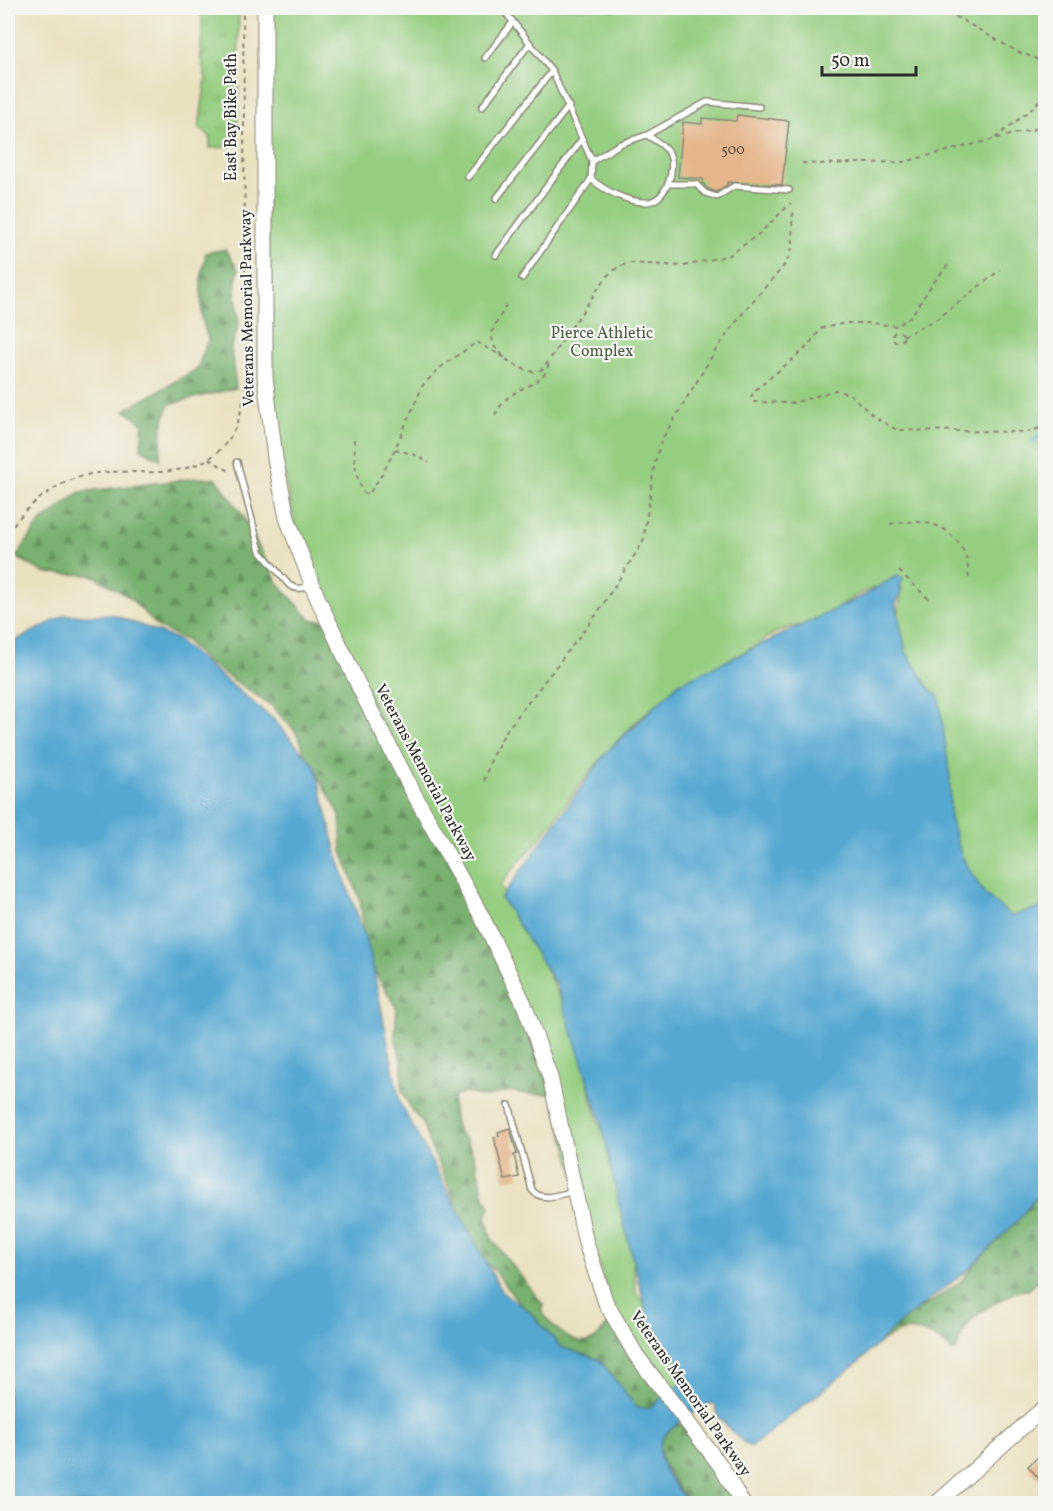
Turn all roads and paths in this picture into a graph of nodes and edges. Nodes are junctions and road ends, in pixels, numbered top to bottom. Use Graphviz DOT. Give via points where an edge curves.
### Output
graph roads {
  1 [pos="243,8"];
  2 [pos="265,8"];
  3 [pos="502,8"];
  4 [pos="955,16"];
  5 [pos="513,22"];
  6 [pos="530,43"];
  7 [pos="485,58"];
  8 [pos="1046,67"];
  9 [pos="552,71"];
  10 [pos="1046,91"];
  11 [pos="482,106"];
  12 [pos="569,106"];
  13 [pos="759,108"];
  14 [pos="1046,126"];
  15 [pos="647,135"];
  16 [pos="582,139"];
  17 [pos="993,140"];
  18 [pos="592,160"];
  19 [pos="802,163"];
  20 [pos="468,177"];
  21 [pos="591,179"];
  22 [pos="669,184"];
  23 [pos="789,190"];
  24 [pos="496,199"];
  25 [pos="791,203"];
  26 [pos="794,212"];
  27 [pos="496,255"];
  28 [pos="948,265"];
  29 [pos="1000,270"];
  30 [pos="522,278"];
  31 [pos="506,305"];
  32 [pos="897,326"];
  33 [pos="896,331"];
  34 [pos="903,336"];
  35 [pos="507,360"];
  36 [pos="550,360"];
  37 [pos="495,415"];
  38 [pos="1046,426"];
  39 [pos="354,439"];
  40 [pos="395,449"];
  41 [pos="209,459"];
  42 [pos="237,462"];
  43 [pos="429,463"];
  44 [pos="240,474"];
  45 [pos="890,524"];
  46 [pos="8,532"];
  47 [pos="899,571"];
  48 [pos="969,581"];
  49 [pos="311,584"];
  50 [pos="930,600"];
  51 [pos="484,781"];
  52 [pos="509,1105"];
  53 [pos="576,1191"];
  54 [pos="1046,1406"];
  55 [pos="742,1503"];
  56 [pos="936,1503"];
  1 -- 41 [label="path, East Bay Bike Path" via="245,392 237,426"];
  2 -- 49 [label="main road, Veterans Memorial Parkway" via="264,376 282,498"];
  3 -- 5 [label="lane"];
  4 -- 8 [label="path"];
  5 -- 6 [label="lane"];
  5 -- 7 [label="lane"];
  6 -- 9 [label="lane"];
  6 -- 11 [label="lane"];
  9 -- 12 [label="lane"];
  9 -- 20 [label="lane"];
  10 -- 17 [label="path" via="1034,107"];
  12 -- 16 [label="lane"];
  12 -- 24 [label="lane"];
  13 -- 15 [label="lane" via="707,102"];
  14 -- 17 [label="path"];
  15 -- 18 [label="lane"];
  15 -- 22 [label="lane" via="669,154"];
  16 -- 18 [label="lane"];
  16 -- 27 [label="lane"];
  17 -- 19 [label="path" via="903,162"];
  18 -- 21 [label="lane"];
  21 -- 22 [label="lane" via="612,192 648,203"];
  21 -- 30 [label="lane"];
  22 -- 23 [label="lane" via="696,184 717,197 734,186"];
  25 -- 36 [label="path" via="730,255 684,266 620,266 600,286"];
  26 -- 51 [label="path" via="789,257 717,348 661,441 654,462 643,542 596,615 506,731"];
  28 -- 32 [label="path" via="912,315"];
  29 -- 34 [label="path" via="937,319"];
  31 -- 35 [label="path" via="491,333 494,346"];
  32 -- 33 [label="path"];
  32 -- 38 [label="path" via="846,323 822,328 805,349 754,391 751,398 754,402 794,403 836,390 851,395 885,425 907,431 1028,432"];
  33 -- 34 [label="path"];
  33 -- 34 [label="path" via="894,341 900,342"];
  35 -- 36 [label="path" via="534,372"];
  35 -- 40 [label="path" via="477,342 441,367 423,385"];
  36 -- 37 [label="path" via="541,379 508,398"];
  39 -- 40 [label="path" via="356,474 364,493 369,494 375,486"];
  40 -- 43 [label="path"];
  41 -- 44 [label="path"];
  41 -- 46 [label="path, East Bay Bike Path" via="172,471 109,472 75,478 39,500"];
  42 -- 44 [label="lane"];
  44 -- 49 [label="lane" via="260,551 294,589"];
  45 -- 48 [label="path" via="927,521 943,529 955,539 966,558"];
  47 -- 50 [label="path"];
  49 -- 53 [label="main road, Veterans Memorial Parkway" via="364,697 524,1004 550,1077"];
  52 -- 53 [label="lane" via="532,1190 545,1197"];
  53 -- 55 [label="main road, Veterans Memorial Parkway" via="586,1244 606,1304 636,1355 720,1466"];
  54 -- 56 [label="main road"];
}
